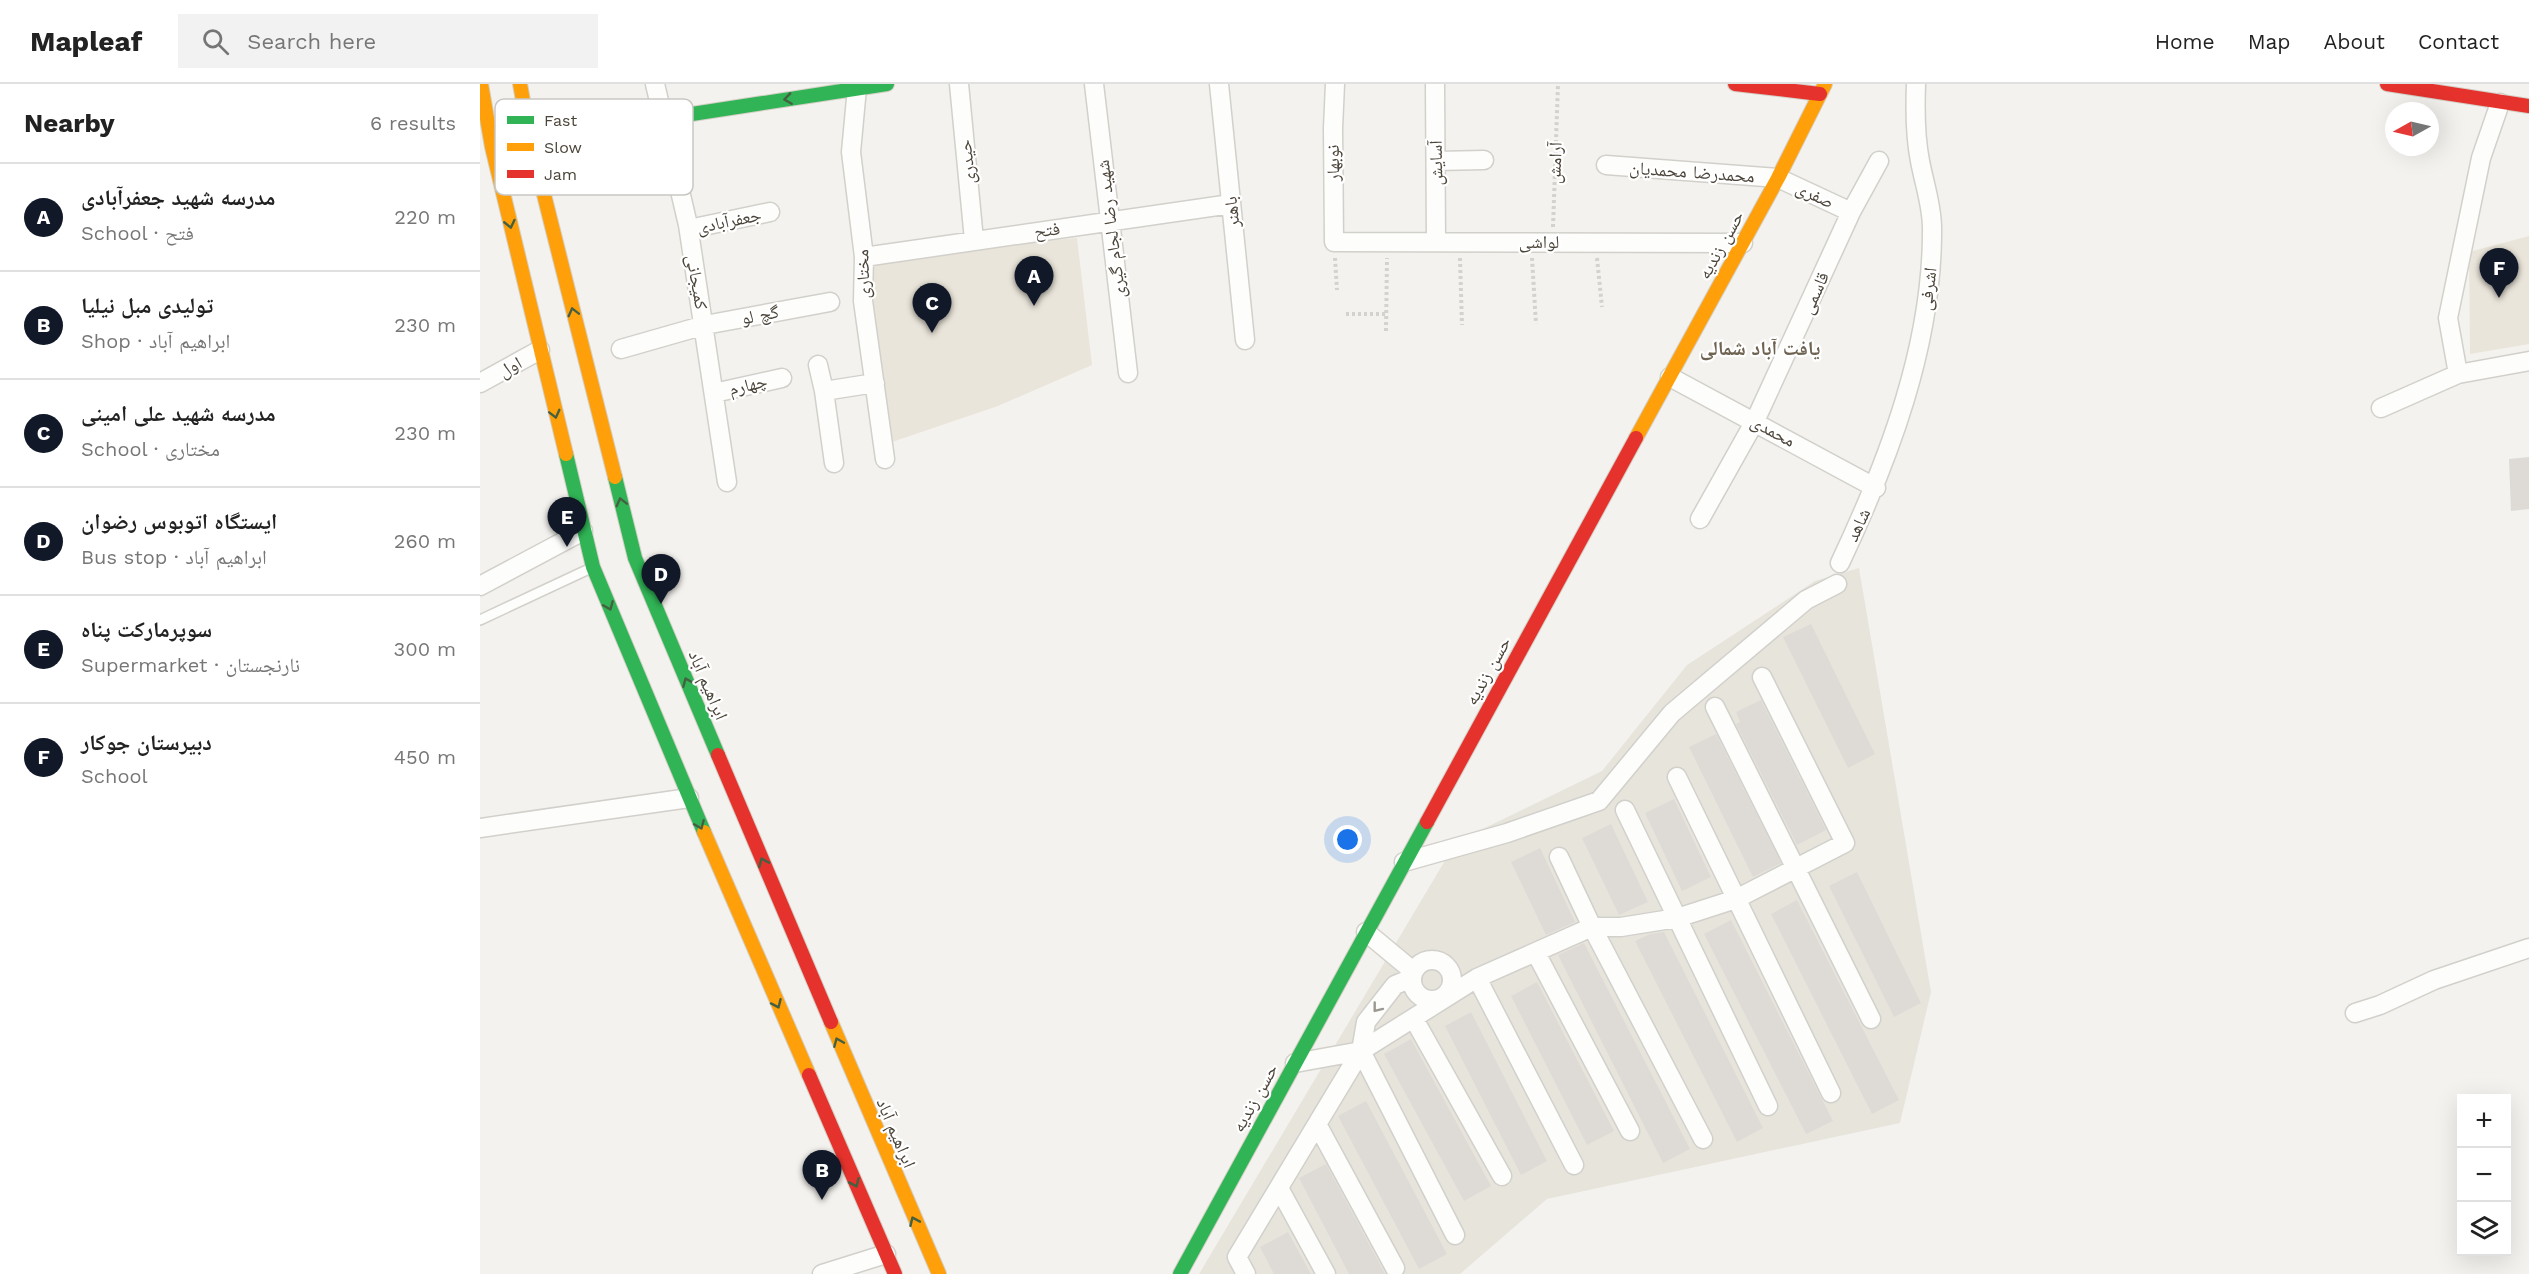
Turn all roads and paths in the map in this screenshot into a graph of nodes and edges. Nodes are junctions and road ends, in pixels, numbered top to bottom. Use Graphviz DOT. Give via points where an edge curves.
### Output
graph roads {
  1 [pos="481,84"];
  2 [pos="520,84"];
  3 [pos="655,84"];
  4 [pos="887,84"];
  5 [pos="959,84"];
  6 [pos="1094,84"];
  7 [pos="1219,84"];
  8 [pos="1335,84"];
  9 [pos="1435,84"];
  10 [pos="1558,84"];
  11 [pos="1735,84"];
  12 [pos="1916,84"];
  13 [pos="2387,84"];
  14 [pos="857,88"];
  15 [pos="1823,89"];
  16 [pos="814,90"];
  17 [pos="2475,91"];
  18 [pos="523,99"];
  19 [pos="659,99"];
  20 [pos="2500,103"];
  21 [pos="2529,106"];
  22 [pos="693,112"];
  23 [pos="1484,159"];
  24 [pos="495,160"];
  25 [pos="1436,161"];
  26 [pos="1879,161"];
  27 [pos="1606,165"];
  28 [pos="1778,178"];
  29 [pos="503,195"];
  30 [pos="544,195"];
  31 [pos="680,195"];
  32 [pos="1231,204"];
  33 [pos="770,212"];
  34 [pos="1851,212"];
  35 [pos="1110,221"];
  36 [pos="688,230"];
  37 [pos="974,240"];
  38 [pos="1334,242"];
  39 [pos="1387,242"];
  40 [pos="1436,242"];
  41 [pos="1553,242"];
  42 [pos="1595,242"];
  43 [pos="1460,243"];
  44 [pos="1531,243"];
  45 [pos="1743,243"];
  46 [pos="864,256"];
  47 [pos="1337,290"];
  48 [pos="830,302"];
  49 [pos="1602,307"];
  50 [pos="1346,314"];
  51 [pos="1386,314"];
  52 [pos="1536,324"];
  53 [pos="705,325"];
  54 [pos="1462,325"];
  55 [pos="1386,331"];
  56 [pos="1245,340"];
  57 [pos="621,349"];
  58 [pos="540,350"];
  59 [pos="2529,361"];
  60 [pos="818,365"];
  61 [pos="1128,373"];
  62 [pos="2458,374"];
  63 [pos="1670,376"];
  64 [pos="782,378"];
  65 [pos="875,383"];
  66 [pos="480,384"];
  67 [pos="824,391"];
  68 [pos="714,393"];
  69 [pos="2381,408"];
  70 [pos="1755,421"];
  71 [pos="885,459"];
  72 [pos="834,463"];
  73 [pos="727,482"];
  74 [pos="1876,488"];
  75 [pos="1700,519"];
  76 [pos="584,531"];
  77 [pos="1840,563"];
  78 [pos="593,567"];
  79 [pos="1837,584"];
  80 [pos="480,586"];
  81 [pos="480,620"];
  82 [pos="1762,677"];
  83 [pos="1715,707"];
  84 [pos="1677,777"];
  85 [pos="689,798"];
  86 [pos="1625,810"];
  87 [pos="480,828"];
  88 [pos="1559,857"];
  89 [pos="1404,862"];
  90 [pos="1796,870"];
  91 [pos="1736,899"];
  92 [pos="1677,918"];
  93 [pos="1592,927"];
  94 [pos="1366,932"];
  95 [pos="2529,948"];
  96 [pos="1536,953"];
  97 [pos="1413,974"];
  98 [pos="1477,978"];
  99 [pos="1442,998"];
  100 [pos="2355,1013"];
  101 [pos="1414,1019"];
  102 [pos="1871,1019"];
  103 [pos="1361,1051"];
  104 [pos="1295,1063"];
  105 [pos="1831,1093"];
  106 [pos="1768,1106"];
  107 [pos="1317,1124"];
  108 [pos="1630,1131"];
  109 [pos="1703,1139"];
  110 [pos="1574,1166"];
  111 [pos="1502,1176"];
  112 [pos="1279,1188"];
  113 [pos="1455,1235"];
  114 [pos="886,1254"];
  115 [pos="1395,1268"];
  116 [pos="822,1274"];
  117 [pos="894,1274"];
  118 [pos="939,1274"];
  119 [pos="1180,1274"];
  120 [pos="1246,1274"];
  121 [pos="1326,1274"];
  1 -- 24 [label="main road, one-way"];
  2 -- 18 [label="main road, ابراهیم آباد"];
  3 -- 19 [label="street, کمیجانی"];
  4 -- 14 [label="main road"];
  5 -- 37 [label="street, حیدری"];
  6 -- 35 [label="street, شهید رضا لجام گیری"];
  7 -- 32 [label="street, باهنر"];
  8 -- 38 [label="street, نوبهار"];
  9 -- 25 [label="street, آسایش"];
  10 -- 41 [label="path, آرامش"];
  11 -- 15 [label="main road"];
  12 -- 74 [label="street, اشرفی" via="1916,136 1932,225 1932,264 1918,351"];
  13 -- 17 [label="main road"];
  14 -- 16 [label="main road"];
  14 -- 46 [label="street, مختاری" via="851,152"];
  15 -- 28 [label="main road, حسن زندیه"];
  16 -- 22 [label="main road, one-way"];
  17 -- 20 [label="main road"];
  20 -- 21 [label="main road"];
  20 -- 62 [label="street" via="2481,158 2448,318"];
  23 -- 25 [label="street"];
  25 -- 40 [label="street, آسایش"];
  26 -- 34 [label="street, قاسمی"];
  27 -- 28 [label="street, محمدرضا محمدیان"];
  28 -- 34 [label="street, صفری"];
  28 -- 45 [label="main road, حسن زندیه"];
  29 -- 58 [label="main road, one-way"];
  118 -- 30 [label="main road, ابراهیم آباد, one-way" via="635,558"];
  31 -- 36 [label="street, کمیجانی"];
  32 -- 35 [label="street, فتح"];
  32 -- 56 [label="street, باهنر"];
  33 -- 36 [label="street, جعفرآبادی"];
  34 -- 70 [label="street, قاسمی"];
  35 -- 37 [label="street, فتح"];
  35 -- 61 [label="street, شهید رضا لجام گیری"];
  36 -- 53 [label="street, کمیجانی"];
  37 -- 46 [label="street, فتح"];
  38 -- 39 [label="street, لواشی"];
  38 -- 47 [label="path"];
  39 -- 40 [label="street, لواشی"];
  39 -- 51 [label="path"];
  40 -- 43 [label="street, لواشی"];
  41 -- 42 [label="street, لواشی"];
  41 -- 44 [label="street, لواشی"];
  42 -- 45 [label="street, لواشی"];
  42 -- 49 [label="path"];
  43 -- 44 [label="street, لواشی"];
  43 -- 54 [label="path"];
  44 -- 52 [label="path"];
  45 -- 63 [label="main road, حسن زندیه"];
  46 -- 65 [label="street, مختاری" via="864,301"];
  48 -- 53 [label="street, گچ لو"];
  50 -- 51 [label="path"];
  51 -- 55 [label="path"];
  53 -- 57 [label="street, گچ لو"];
  53 -- 68 [label="street, کمیجانی"];
  58 -- 66 [label="street, اول"];
  58 -- 76 [label="main road, one-way"];
  59 -- 62 [label="street"];
  60 -- 67 [label="street"];
  62 -- 69 [label="street"];
  63 -- 70 [label="street, محمدی"];
  63 -- 89 [label="main road, حسن زندیه"];
  64 -- 68 [label="street, چهارم"];
  65 -- 67 [label="street"];
  65 -- 71 [label="street, مختاری"];
  67 -- 72 [label="street"];
  68 -- 73 [label="street, کمیجانی"];
  70 -- 74 [label="street, محمدی"];
  70 -- 75 [label="street, قاسمی"];
  74 -- 77 [label="street, شاهد"];
  76 -- 78 [label="main road"];
  76 -- 80 [label="street"];
  78 -- 81 [label="lane"];
  78 -- 85 [label="main road, one-way"];
  79 -- 89 [label="street" via="1806,600 1672,713 1599,801 1507,833"];
  82 -- 90 [label="street" via="1845,843"];
  83 -- 90 [label="street"];
  84 -- 91 [label="street"];
  85 -- 87 [label="street"];
  85 -- 114 [label="main road, one-way"];
  86 -- 92 [label="street"];
  88 -- 93 [label="street"];
  89 -- 94 [label="main road, حسن زندیه"];
  90 -- 91 [label="street"];
  90 -- 102 [label="street"];
  91 -- 92 [label="street"];
  91 -- 105 [label="street"];
  92 -- 93 [label="street" via="1621,927"];
  92 -- 106 [label="street"];
  93 -- 96 [label="street"];
  93 -- 109 [label="street"];
  94 -- 97 [label="street"];
  94 -- 104 [label="main road, حسن زندیه"];
  95 -- 100 [label="street" via="2434,980"];
  96 -- 98 [label="street"];
  96 -- 108 [label="street"];
  97 -- 99 [label="street" via="1418,995 1429,1000"];
  97 -- 99 [label="street" via="1423,962 1443,963 1452,981"];
  97 -- 103 [label="street, one-way" via="1395,985 1366,1022"];
  98 -- 99 [label="street"];
  98 -- 110 [label="street"];
  99 -- 101 [label="street"];
  101 -- 103 [label="street"];
  101 -- 111 [label="street"];
  103 -- 104 [label="street"];
  103 -- 107 [label="street"];
  103 -- 113 [label="street"];
  104 -- 119 [label="main road, حسن زندیه"];
  107 -- 112 [label="street"];
  107 -- 115 [label="street"];
  112 -- 120 [label="street" via="1237,1257"];
  112 -- 121 [label="street"];
  114 -- 116 [label="street"];
  114 -- 117 [label="main road"];
}
